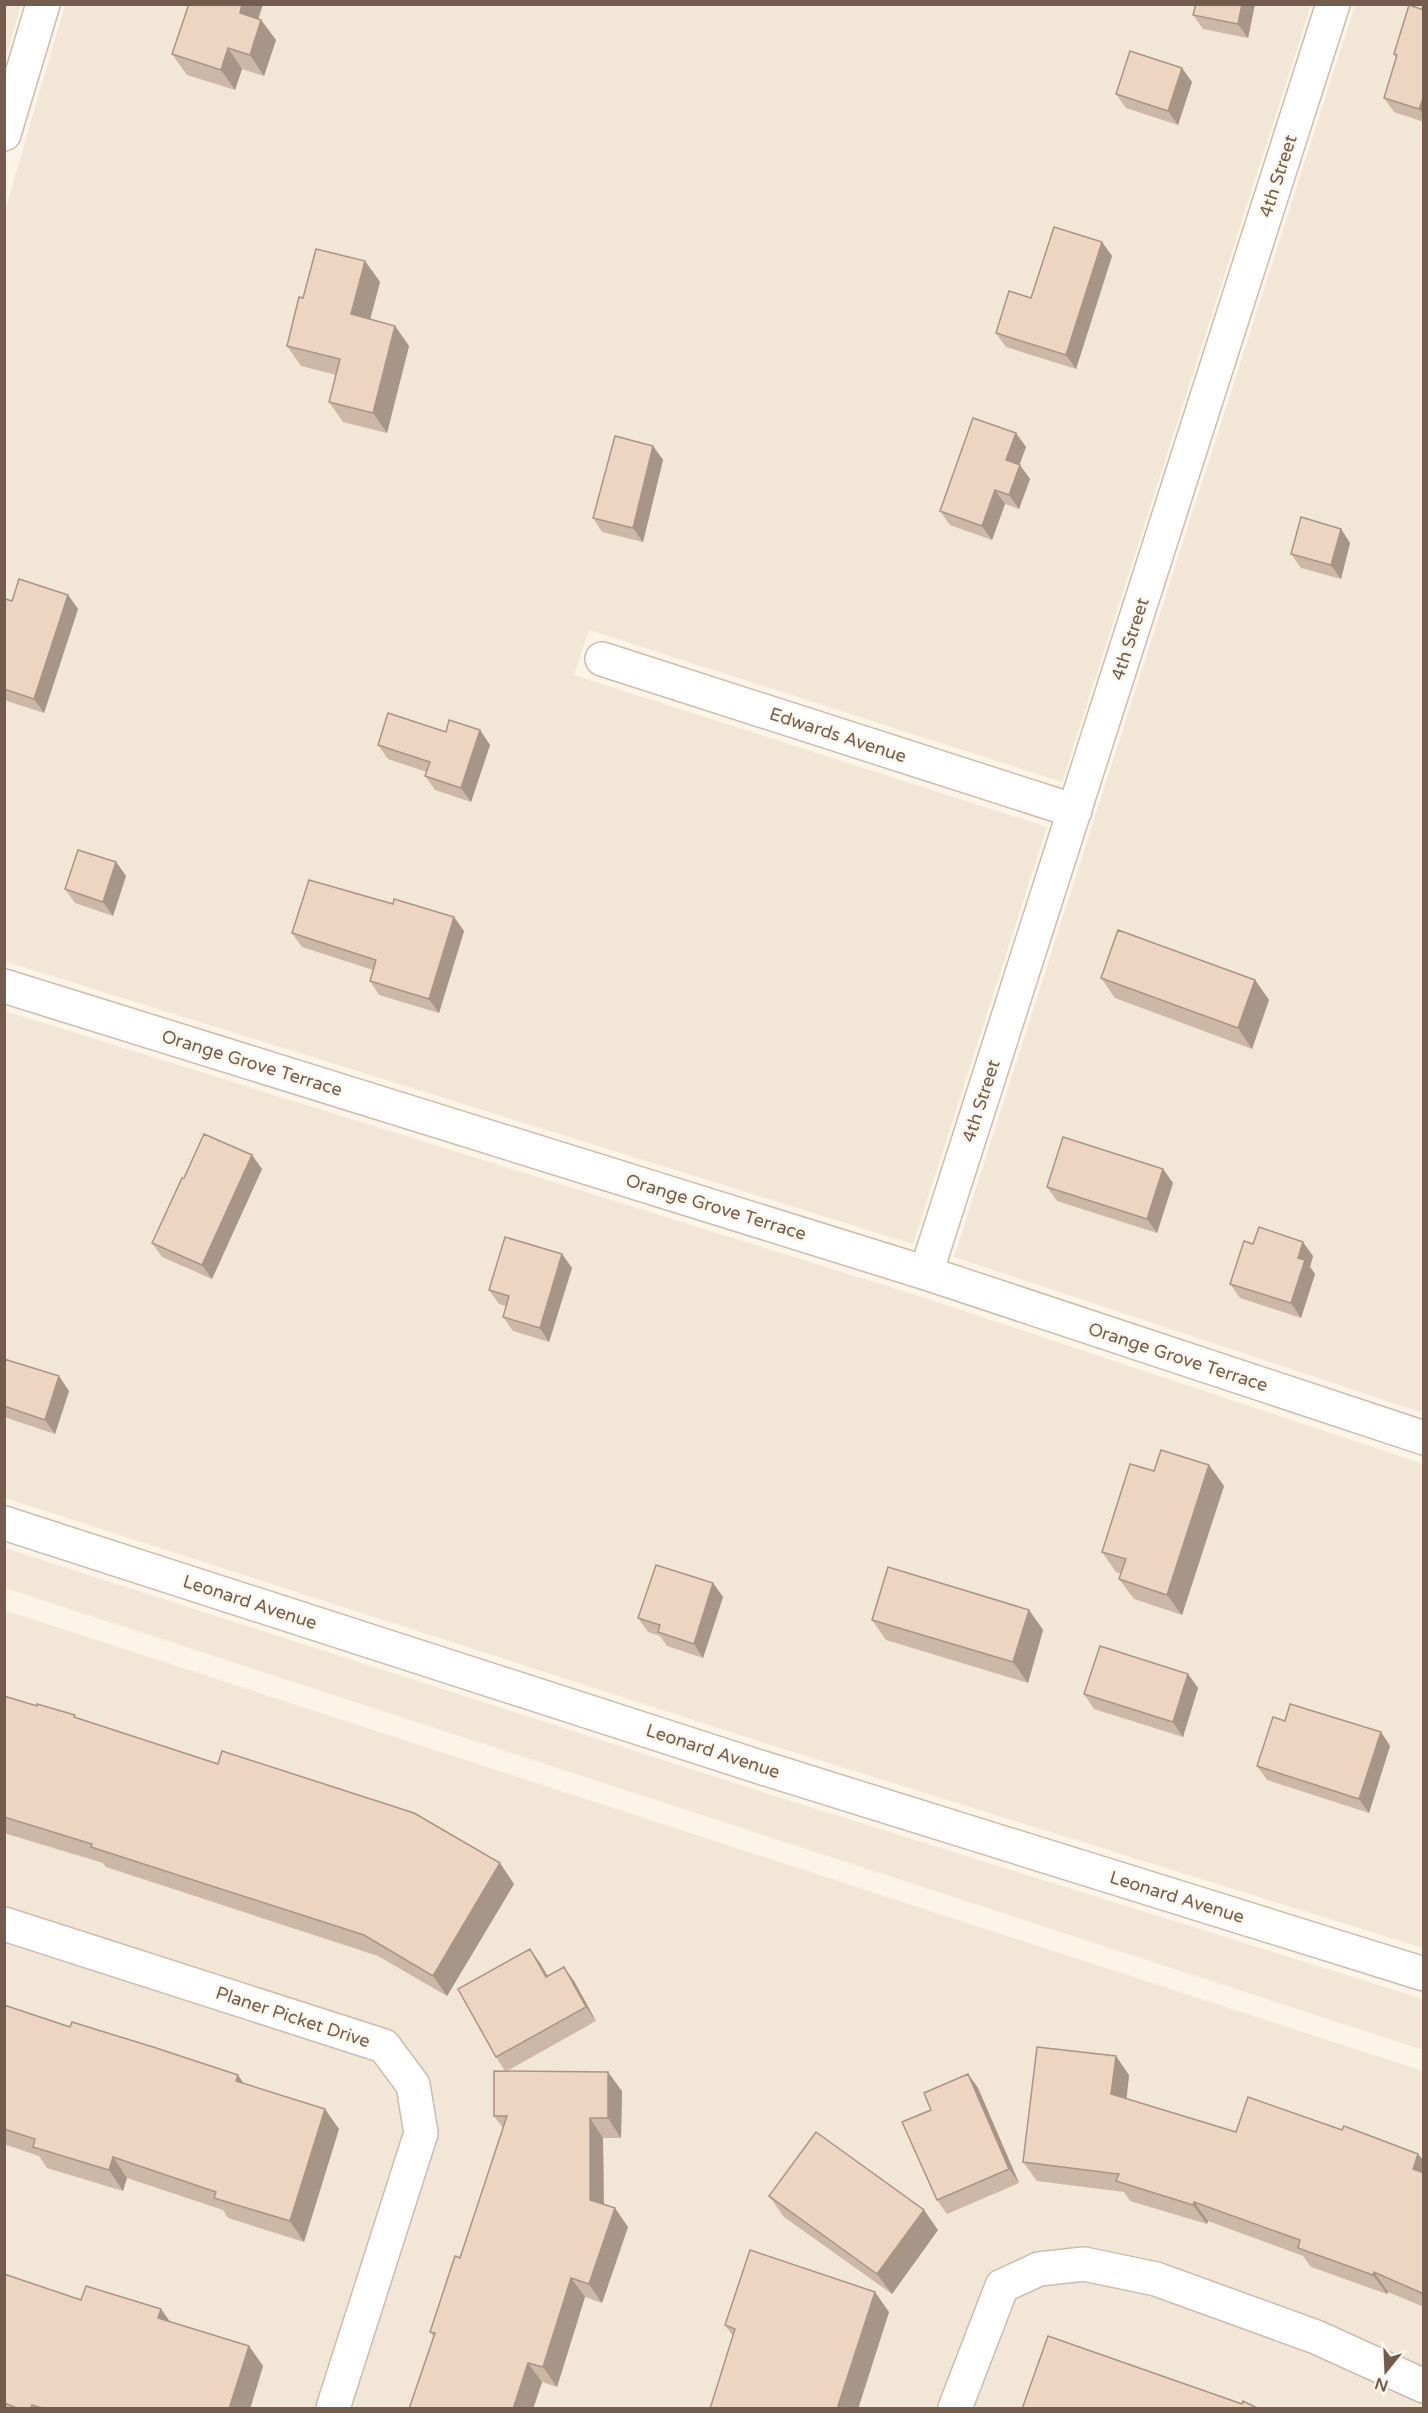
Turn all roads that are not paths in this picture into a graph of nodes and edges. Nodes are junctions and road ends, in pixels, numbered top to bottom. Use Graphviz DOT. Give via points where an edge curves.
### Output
graph roads {
  1 [pos="43,4"];
  2 [pos="1333,4"];
  3 [pos="4,134"];
  4 [pos="602,659"];
  5 [pos="1075,811"];
  6 [pos="4,986"];
  7 [pos="926,1273"];
  8 [pos="1424,1438"];
  9 [pos="4,1523"];
  10 [pos="4,1924"];
  11 [pos="1424,1974"];
  12 [pos="1424,2386"];
  13 [pos="333,2409"];
  14 [pos="955,2409"];
  1 -- 3 [label="street"];
  2 -- 5 [label="street, 4th Street"];
  4 -- 5 [label="street, Edwards Avenue"];
  5 -- 7 [label="street, 4th Street"];
  6 -- 7 [label="street, Orange Grove Terrace"];
  7 -- 8 [label="street, Orange Grove Terrace"];
  9 -- 11 [label="street, Leonard Avenue" via="766,1769"];
  10 -- 13 [label="street, Planer Picket Drive" via="384,2046 413,2085 421,2133"];
  12 -- 14 [label="street" via="1316,2337 1156,2279 1084,2264 1039,2269 1002,2286"];
}
